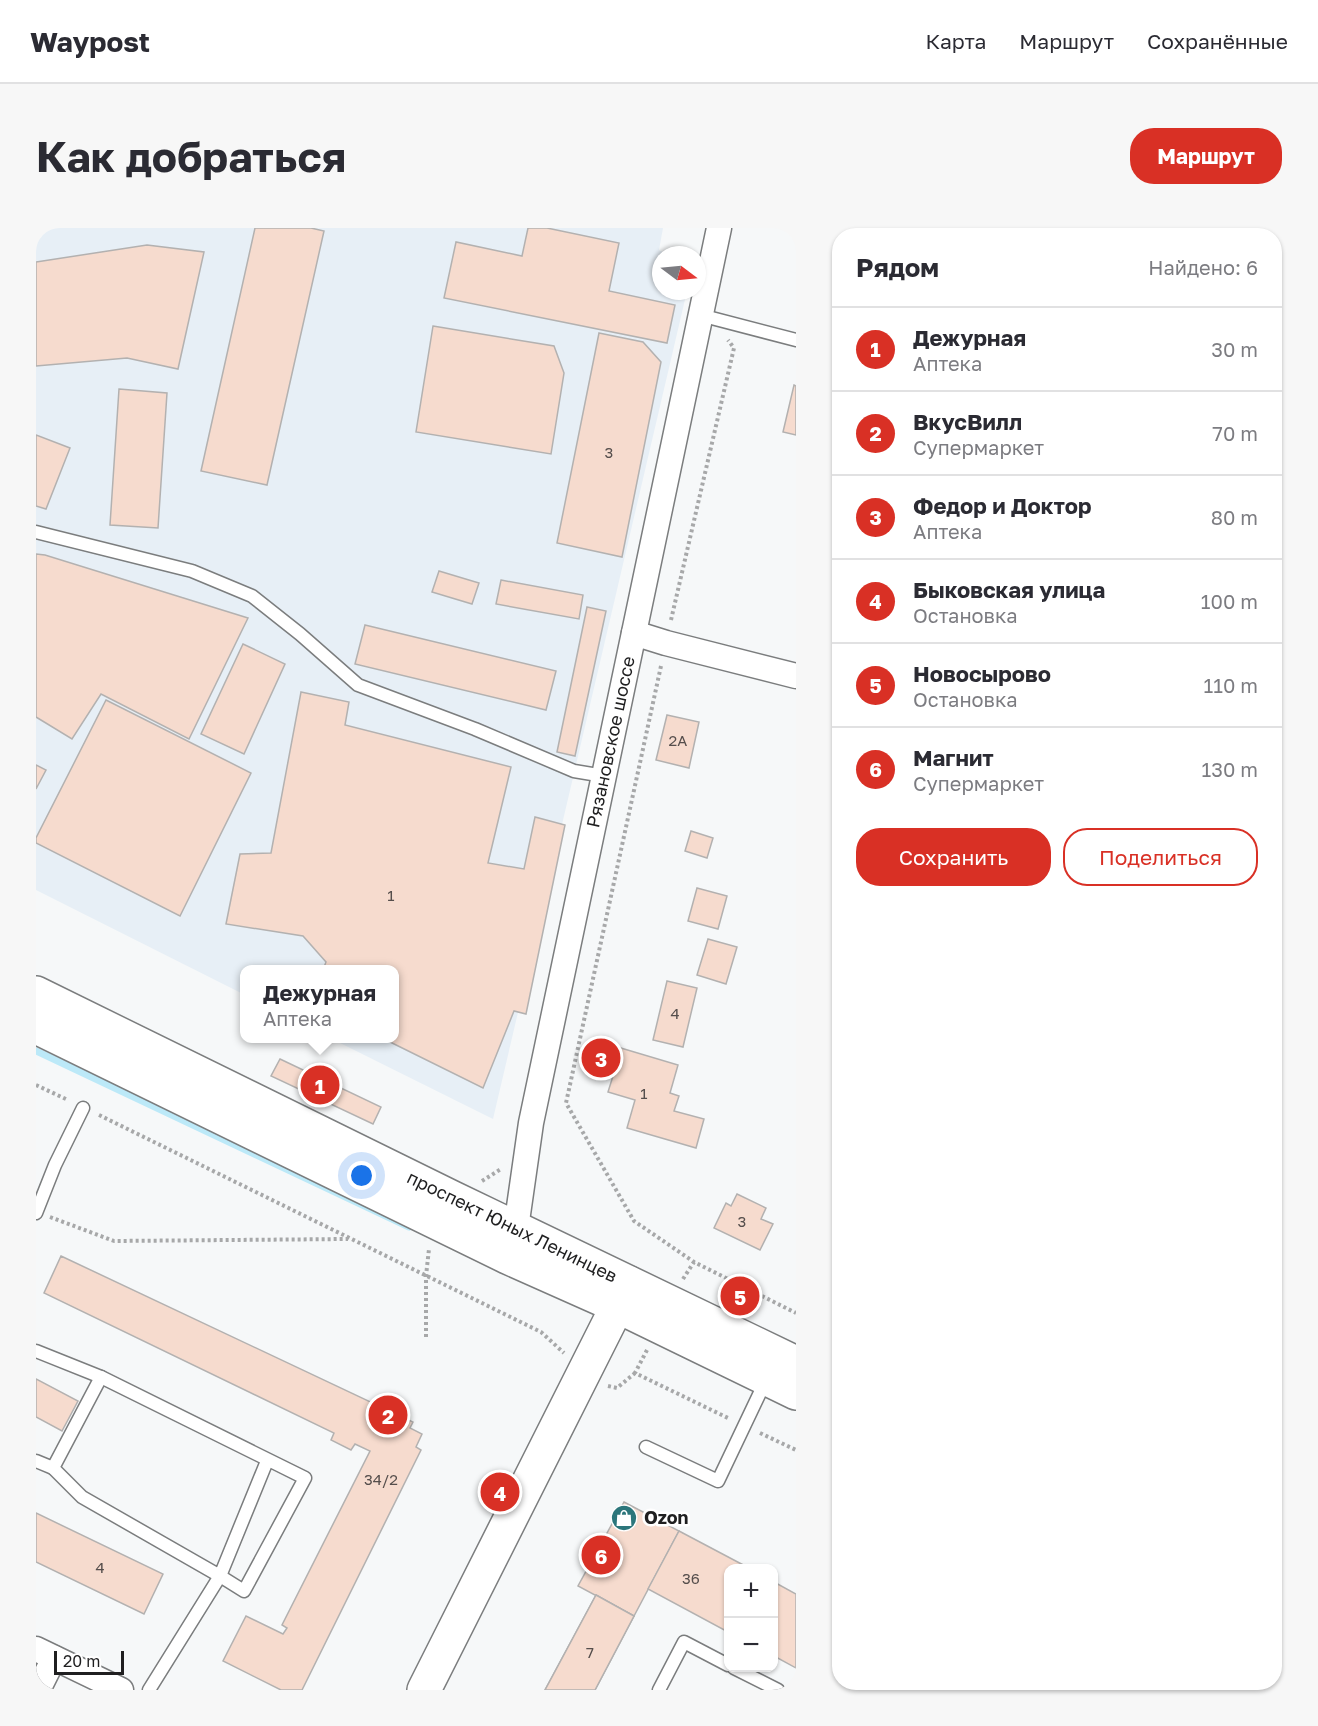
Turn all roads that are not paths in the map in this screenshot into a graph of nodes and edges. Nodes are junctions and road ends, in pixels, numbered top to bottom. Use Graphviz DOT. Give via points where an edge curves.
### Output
graph roads {
  1 [pos="719,228"];
  2 [pos="706,316"];
  3 [pos="796,340"];
  4 [pos="36,532"];
  5 [pos="634,633"];
  6 [pos="796,676"];
  7 [pos="604,776"];
  8 [pos="36,993"];
  9 [pos="36,1027"];
  10 [pos="83,1108"];
  11 [pos="36,1213"];
  12 [pos="511,1243"];
  13 [pos="623,1295"];
  14 [pos="36,1351"];
  15 [pos="796,1364"];
  16 [pos="100,1377"];
  17 [pos="766,1379"];
  18 [pos="796,1394"];
  19 [pos="646,1447"];
  20 [pos="36,1461"];
  21 [pos="267,1461"];
  22 [pos="53,1468"];
  23 [pos="220,1576"];
  24 [pos="45,1653"];
  25 [pos="724,1662"];
  26 [pos="742,1672"];
  27 [pos="38,1690"];
  28 [pos="121,1690"];
  29 [pos="150,1690"];
  30 [pos="424,1690"];
  31 [pos="659,1690"];
  32 [pos="778,1690"];
  1 -- 2 [label="street, Рязановское шоссе"];
  2 -- 3 [label="lane"];
  2 -- 5 [label="street, Рязановское шоссе"];
  4 -- 7 [label="lane" via="192,571 252,596 358,685 574,771"];
  5 -- 6 [label="street"];
  5 -- 7 [label="street, Рязановское шоссе"];
  7 -- 12 [label="street, Рязановское шоссе" via="531,1124"];
  8 -- 12 [label="main road, проспект Юных Ленинцев"];
  9 -- 12 [label="main road, проспект Юных Ленинцев" via="440,1224"];
  10 -- 11 [label="lane"];
  12 -- 13 [label="main road, проспект Юных Ленинцев"];
  13 -- 15 [label="main road, проспект Юных Ленинцев"];
  13 -- 17 [label="main road, проспект Юных Ленинцев"];
  13 -- 30 [label="main road"];
  14 -- 16 [label="lane"];
  16 -- 21 [label="lane"];
  16 -- 22 [label="lane"];
  17 -- 18 [label="main road, проспект Юных Ленинцев"];
  17 -- 19 [label="lane" via="718,1481"];
  20 -- 22 [label="lane"];
  21 -- 23 [label="lane"];
  21 -- 23 [label="lane" via="305,1478 244,1591"];
  22 -- 23 [label="lane" via="81,1497"];
  23 -- 29 [label="lane"];
  24 -- 27 [label="street"];
  24 -- 28 [label="street"];
  25 -- 31 [label="lane" via="684,1642"];
  26 -- 32 [label="lane"];
}
